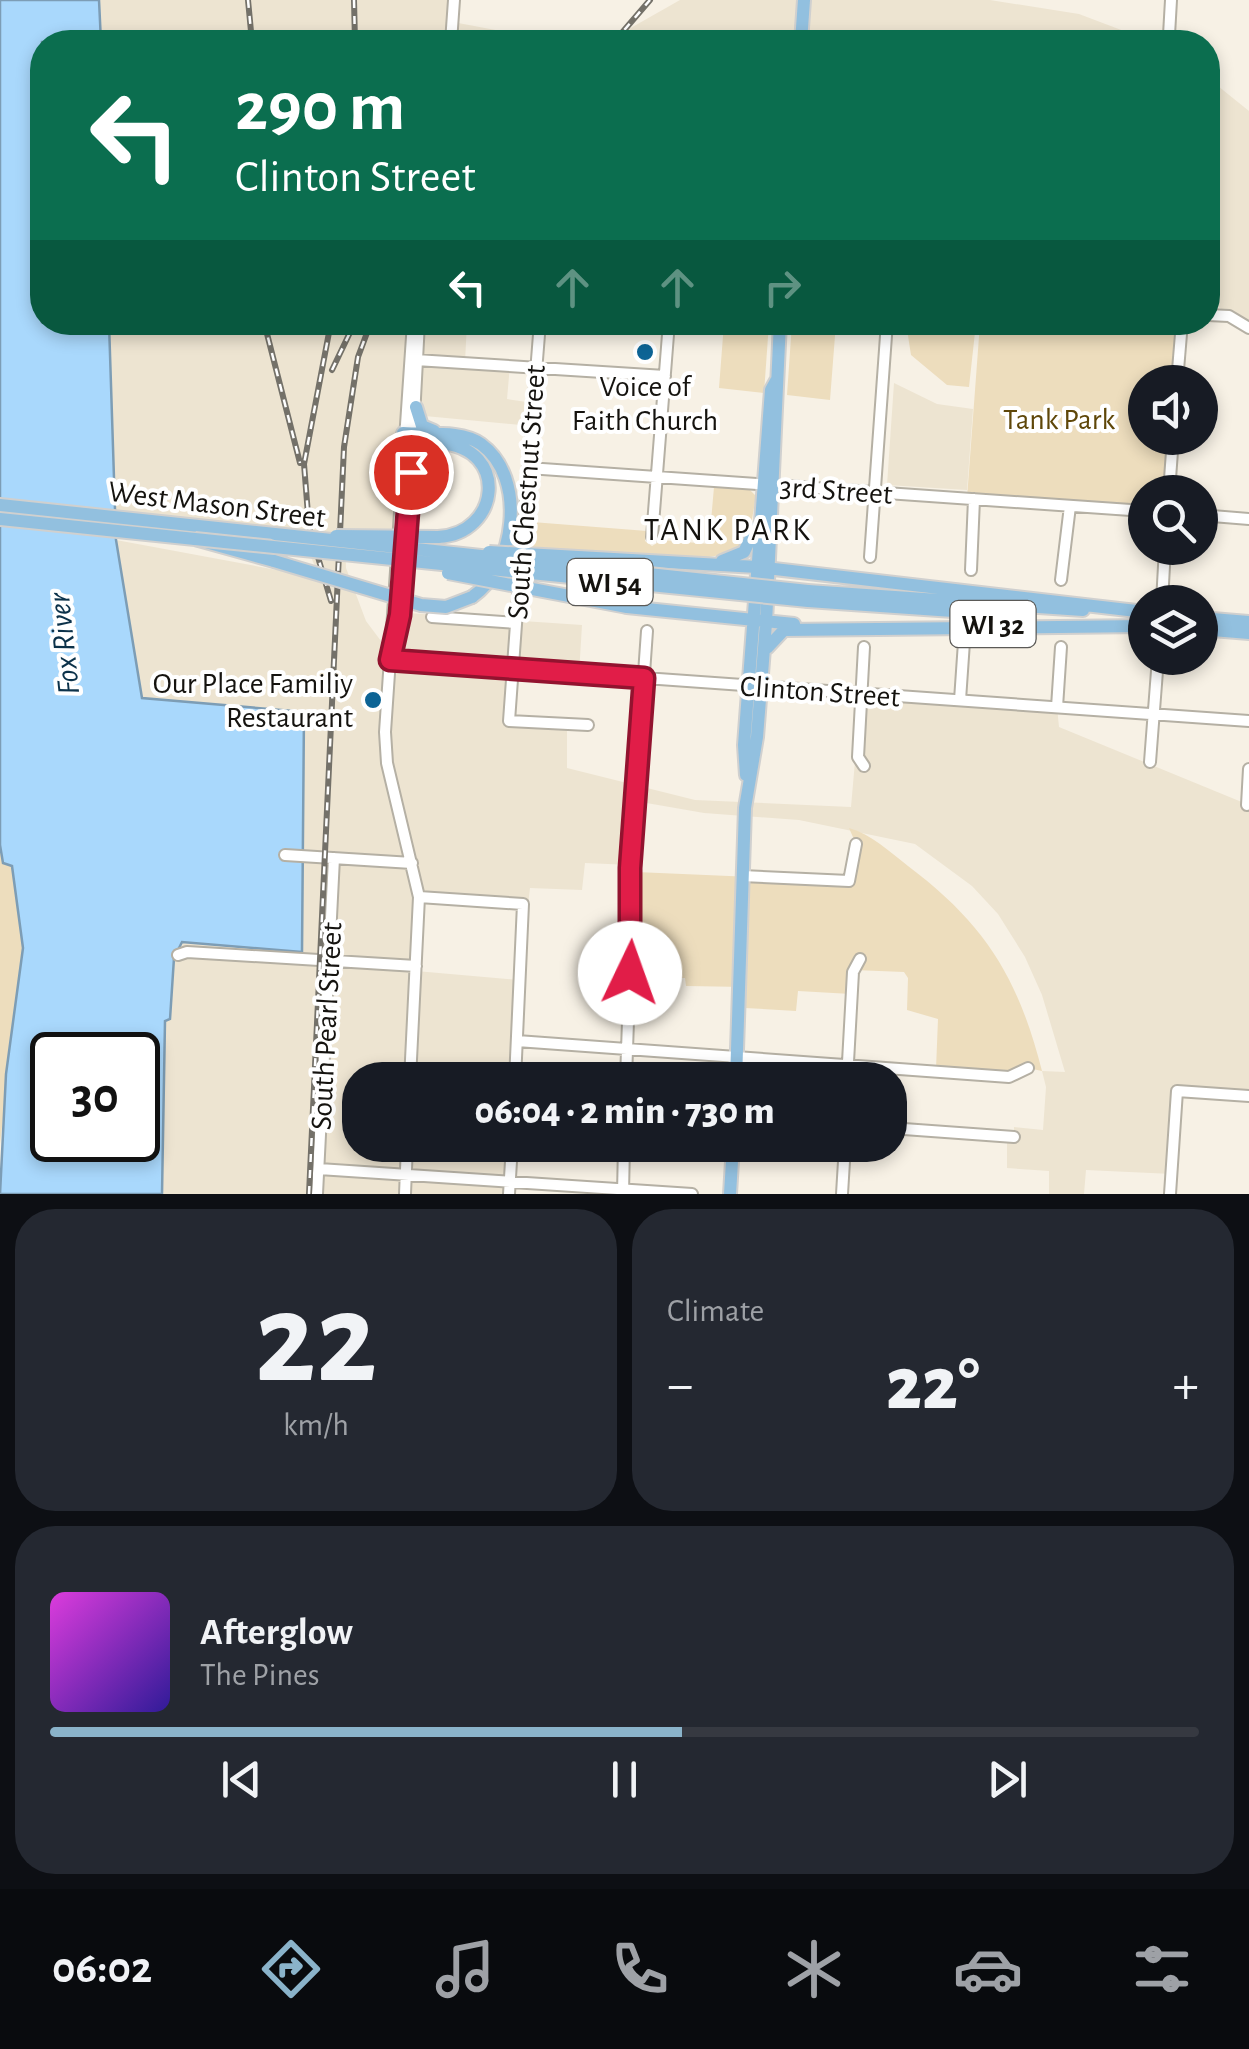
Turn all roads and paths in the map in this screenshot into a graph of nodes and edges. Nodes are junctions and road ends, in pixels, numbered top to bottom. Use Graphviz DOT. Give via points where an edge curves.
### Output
graph roads {
  1 [pos="454,0"];
  2 [pos="804,0"];
  3 [pos="1171,0"];
  4 [pos="452,30"];
  5 [pos="802,30"];
  6 [pos="1169,30"];
  7 [pos="1220,316"];
  8 [pos="1249,328"];
  9 [pos="415,335"];
  10 [pos="539,335"];
  11 [pos="668,335"];
  12 [pos="779,335"];
  13 [pos="886,335"];
  14 [pos="1181,335"];
  15 [pos="414,360"];
  16 [pos="1179,365"];
  17 [pos="536,367"];
  18 [pos="665,376"];
  19 [pos="416,407"];
  20 [pos="408,437"];
  21 [pos="458,440"];
  22 [pos="528,468"];
  23 [pos="657,477"];
  24 [pos="769,485"];
  25 [pos="874,492"];
  26 [pos="974,499"];
  27 [pos="0,505"];
  28 [pos="1070,506"];
  29 [pos="1128,510"];
  30 [pos="1218,516"];
  31 [pos="760,517"];
  32 [pos="1249,518"];
  33 [pos="0,519"];
  34 [pos="408,522"];
  35 [pos="275,534"];
  36 [pos="652,537"];
  37 [pos="195,539"];
  38 [pos="409,558"];
  39 [pos="870,558"];
  40 [pos="705,563"];
  41 [pos="763,568"];
  42 [pos="971,570"];
  43 [pos="1061,580"];
  44 [pos="808,596"];
  45 [pos="1128,611"];
  46 [pos="1128,612"];
  47 [pos="432,616"];
  48 [pos="1218,619"];
  49 [pos="759,622"];
  50 [pos="1249,622"];
  51 [pos="516,623"];
  52 [pos="1128,624"];
  53 [pos="1128,625"];
  54 [pos="841,627"];
  55 [pos="1218,630"];
  56 [pos="647,631"];
  57 [pos="1249,633"];
  58 [pos="964,642"];
  59 [pos="1061,647"];
  60 [pos="864,648"];
  61 [pos="764,654"];
  62 [pos="391,657"];
  63 [pos="512,669"];
  64 [pos="1157,675"];
  65 [pos="644,678"];
  66 [pos="754,686"];
  67 [pos="861,694"];
  68 [pos="960,700"];
  69 [pos="1057,707"];
  70 [pos="1154,714"];
  71 [pos="1249,721"];
  72 [pos="588,725"];
  73 [pos="1150,762"];
  74 [pos="864,766"];
  75 [pos="1249,769"];
  76 [pos="1247,805"];
  77 [pos="856,844"];
  78 [pos="285,855"];
  79 [pos="334,858"];
  80 [pos="412,863"];
  81 [pos="742,876"];
  82 [pos="419,897"];
  83 [pos="178,956"];
  84 [pos="860,958"];
  85 [pos="328,960"];
  86 [pos="416,966"];
  87 [pos="516,1040"];
  88 [pos="627,1048"];
  89 [pos="737,1055"];
  90 [pos="411,1062"];
  91 [pos="515,1062"];
  92 [pos="627,1062"];
  93 [pos="737,1062"];
  94 [pos="834,1062"];
  95 [pos="848,1062"];
  96 [pos="907,1068"];
  97 [pos="1028,1068"];
  98 [pos="1249,1096"];
  99 [pos="907,1129"];
  100 [pos="1014,1137"];
  101 [pos="406,1162"];
  102 [pos="511,1162"];
  103 [pos="624,1162"];
  104 [pos="732,1162"];
  105 [pos="843,1162"];
  106 [pos="318,1169"];
  107 [pos="406,1175"];
  108 [pos="510,1188"];
  109 [pos="623,1192"];
  110 [pos="317,1194"];
  111 [pos="405,1194"];
  112 [pos="692,1194"];
  113 [pos="730,1194"];
  114 [pos="842,1194"];
  115 [pos="1170,1194"];
  1 -- 4 [label="street"];
  2 -- 5 [label="main road"];
  3 -- 6 [label="street"];
  7 -- 8 [label="street"];
  9 -- 15 [label="street"];
  10 -- 17 [label="street, South Chestnut Street"];
  11 -- 18 [label="street"];
  12 -- 24 [label="main road"];
  13 -- 25 [label="street"];
  14 -- 16 [label="street"];
  15 -- 17 [label="street"];
  15 -- 19 [label="street"];
  15 -- 20 [label="street"];
  17 -- 18 [label="street"];
  17 -- 22 [label="street, South Chestnut Street"];
  18 -- 23 [label="street"];
  19 -- 20 [label="street"];
  19 -- 21 [label="main road" via="424,428"];
  20 -- 21 [label="main road"];
  20 -- 34 [label="street"];
  20 -- 62 [label="street"];
  21 -- 34 [label="main road" via="418,458"];
  21 -- 35 [label="main road, bridge" via="483,465 486,503 475,522 449,536"];
  21 -- 37 [label="main road, bridge" via="490,453 508,494 503,561 472,598 446,607 421,605"];
  22 -- 23 [label="street, 3rd Street"];
  22 -- 51 [label="street, South Chestnut Street"];
  23 -- 24 [label="street, 3rd Street"];
  23 -- 36 [label="street"];
  24 -- 25 [label="street, 3rd Street"];
  24 -- 31 [label="main road"];
  24 -- 41 [label="main road"];
  25 -- 26 [label="street, 3rd Street"];
  25 -- 39 [label="street"];
  26 -- 28 [label="street, 3rd Street"];
  26 -- 42 [label="street"];
  27 -- 35 [label="main road, West Mason Street / WI 54"];
  28 -- 29 [label="street, 3rd Street"];
  28 -- 43 [label="street"];
  30 -- 32 [label="street"];
  31 -- 40 [label="main road" via="740,555"];
  31 -- 41 [label="main road"];
  33 -- 37 [label="main road, West Mason Street / WI 54"];
  34 -- 62 [label="street"];
  35 -- 38 [label="main road, West Mason Street / WI 54, bridge"];
  37 -- 38 [label="main road, West Mason Street / WI 54, bridge"];
  38 -- 40 [label="main road, bridge"];
  38 -- 44 [label="main road, West Mason Street / WI 54, bridge"];
  38 -- 49 [label="main road, bridge" via="628,606"];
  40 -- 41 [label="main road"];
  41 -- 45 [label="main road, WI 32"];
  41 -- 49 [label="main road"];
  44 -- 46 [label="main road, West Mason Street / WI 54"];
  44 -- 52 [label="main road, West Mason Street / WI 54"];
  47 -- 51 [label="street"];
  48 -- 50 [label="main road"];
  49 -- 54 [label="main road, WI 32"];
  49 -- 61 [label="main road"];
  49 -- 66 [label="main road"];
  51 -- 63 [label="street, South Chestnut Street"];
  53 -- 54 [label="main road, WI 32"];
  54 -- 61 [label="main road" via="780,631"];
  55 -- 57 [label="main road"];
  56 -- 65 [label="street"];
  58 -- 68 [label="street"];
  59 -- 69 [label="street"];
  60 -- 67 [label="street"];
  61 -- 66 [label="main road"];
  62 -- 63 [label="street, Clinton Street"];
  62 -- 80 [label="street" via="386,763"];
  63 -- 65 [label="street, Clinton Street"];
  63 -- 72 [label="street, South Chestnut Street" via="509,721"];
  64 -- 70 [label="street"];
  65 -- 66 [label="street, Clinton Street"];
  65 -- 88 [label="street" via="630,868"];
  66 -- 67 [label="street, Clinton Street"];
  66 -- 81 [label="main road" via="744,745"];
  67 -- 68 [label="street, Clinton Street"];
  67 -- 74 [label="street" via="858,757"];
  68 -- 69 [label="street, Clinton Street"];
  69 -- 70 [label="street, Clinton Street"];
  70 -- 71 [label="street, Clinton Street"];
  70 -- 73 [label="street"];
  75 -- 76 [label="street"];
  77 -- 81 [label="street" via="849,881"];
  78 -- 79 [label="street"];
  79 -- 80 [label="street"];
  79 -- 85 [label="street, South Pearl Street"];
  80 -- 82 [label="street"];
  81 -- 89 [label="main road"];
  82 -- 86 [label="street"];
  82 -- 87 [label="street" via="523,904"];
  83 -- 85 [label="street"];
  84 -- 95 [label="street" via="853,970"];
  85 -- 86 [label="street"];
  85 -- 106 [label="street, South Pearl Street"];
  86 -- 90 [label="street"];
  87 -- 88 [label="street"];
  87 -- 91 [label="street"];
  88 -- 89 [label="street"];
  88 -- 92 [label="street"];
  89 -- 93 [label="main road"];
  89 -- 94 [label="street"];
  96 -- 97 [label="street" via="1010,1077"];
  98 -- 115 [label="street" via="1177,1091"];
  99 -- 100 [label="street"];
  101 -- 107 [label="street"];
  102 -- 108 [label="street"];
  103 -- 109 [label="street"];
  104 -- 113 [label="main road"];
  105 -- 114 [label="street"];
  106 -- 107 [label="street"];
  106 -- 110 [label="street, South Pearl Street"];
  107 -- 108 [label="street"];
  107 -- 111 [label="street"];
  108 -- 109 [label="street"];
  109 -- 112 [label="street"];
}
